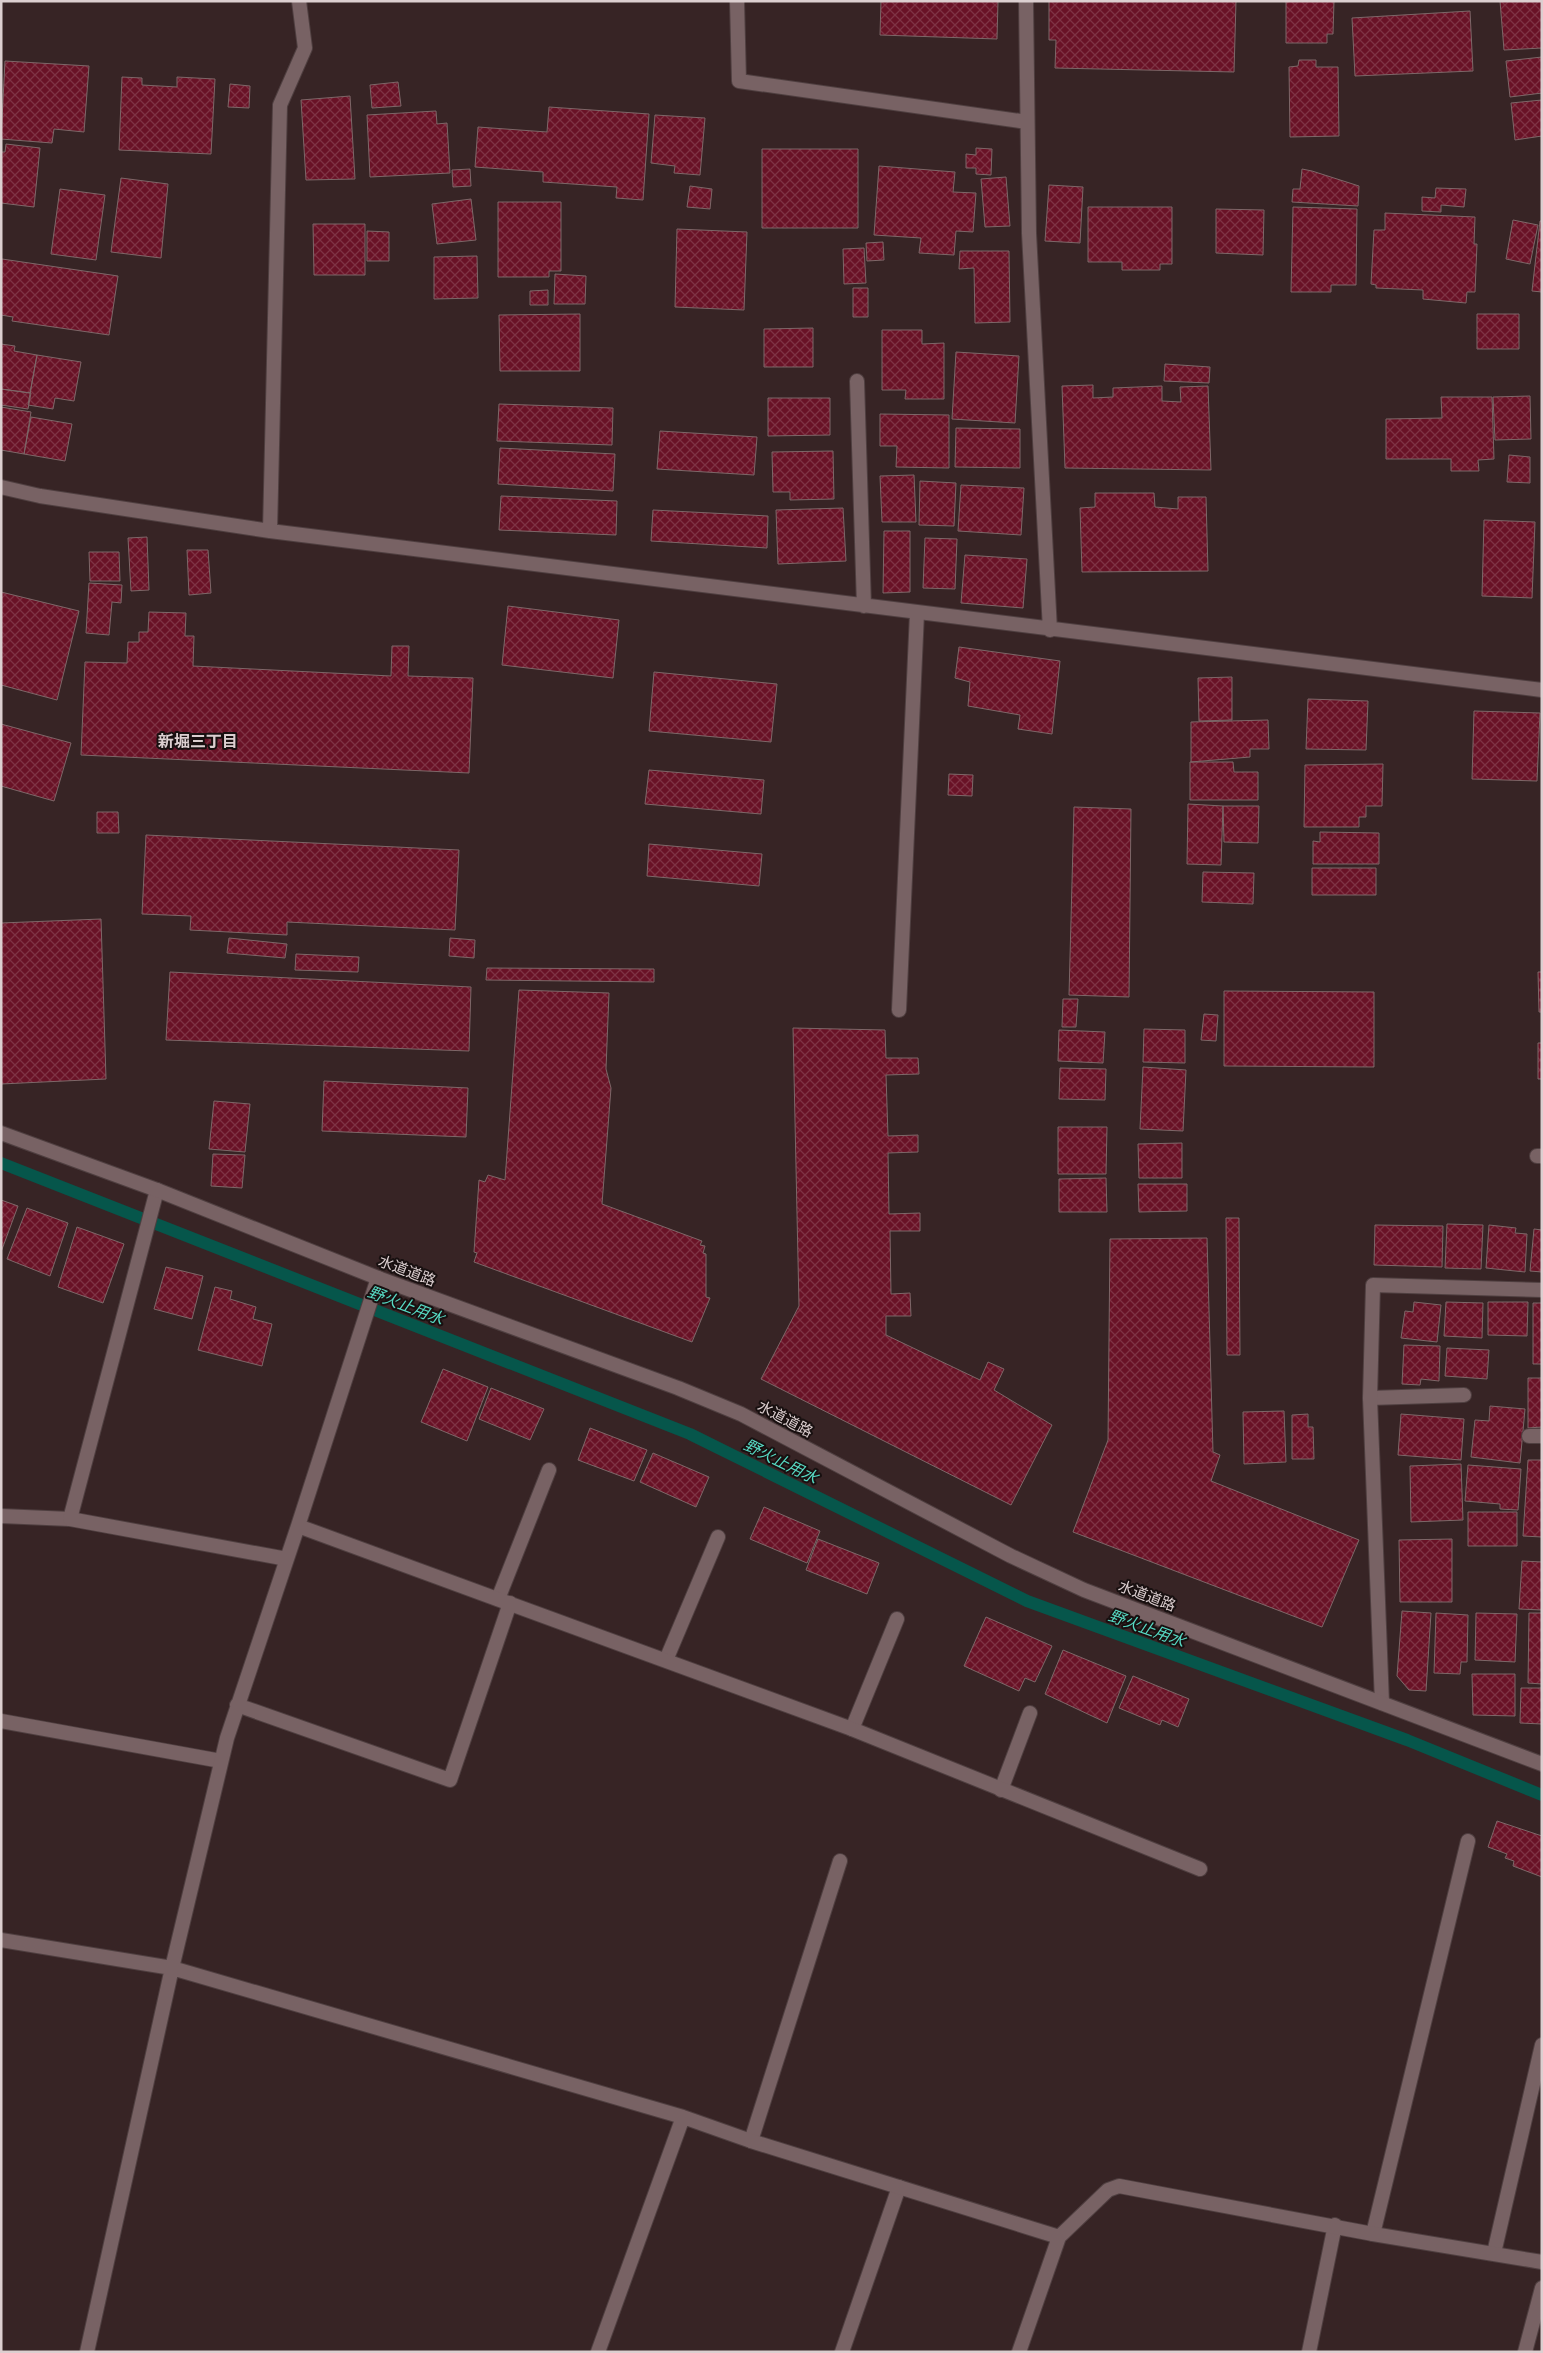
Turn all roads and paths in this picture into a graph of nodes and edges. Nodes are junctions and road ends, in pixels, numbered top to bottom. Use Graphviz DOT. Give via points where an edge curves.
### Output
graph roads {
  1 [pos="299,1"];
  2 [pos="738,1"];
  3 [pos="1026,1"];
  4 [pos="1027,122"];
  5 [pos="857,381"];
  6 [pos="1,487"];
  7 [pos="270,532"];
  8 [pos="864,606"];
  9 [pos="917,613"];
  10 [pos="1050,630"];
  11 [pos="1542,690"];
  12 [pos="899,1010"];
  13 [pos="1,1133"];
  14 [pos="156,1190"];
  15 [pos="378,1278"];
  16 [pos="1542,1290"];
  17 [pos="1464,1395"];
  18 [pos="1370,1398"];
  19 [pos="549,1470"];
  20 [pos="1,1516"];
  21 [pos="70,1519"];
  22 [pos="298,1526"];
  23 [pos="718,1537"];
  24 [pos="287,1558"];
  25 [pos="504,1601"];
  26 [pos="897,1619"];
  27 [pos="666,1660"];
  28 [pos="1382,1703"];
  29 [pos="238,1705"];
  30 [pos="1030,1713"];
  31 [pos="1,1721"];
  32 [pos="852,1729"];
  33 [pos="221,1761"];
  34 [pos="1542,1764"];
  35 [pos="1001,1790"];
  36 [pos="1468,1841"];
  37 [pos="840,1861"];
  38 [pos="1200,1869"];
  39 [pos="1,1940"];
  40 [pos="172,1968"];
  41 [pos="1542,2045"];
  42 [pos="682,2117"];
  43 [pos="751,2141"];
  44 [pos="900,2187"];
  45 [pos="1335,2225"];
  46 [pos="1373,2234"];
  47 [pos="1059,2237"];
  48 [pos="1494,2252"];
  49 [pos="1542,2262"];
  50 [pos="1542,2288"];
  51 [pos="87,2352"];
  52 [pos="598,2352"];
  53 [pos="842,2352"];
  54 [pos="1019,2352"];
  55 [pos="1308,2352"];
  56 [pos="1525,2352"];
  1 -- 7 [label="street" via="304,48 280,105"];
  2 -- 4 [label="street" via="739,81"];
  3 -- 4 [label="street"];
  4 -- 10 [label="street" via="1029,233"];
  5 -- 8 [label="street"];
  6 -- 7 [label="street"];
  7 -- 8 [label="street"];
  8 -- 9 [label="street"];
  9 -- 10 [label="street"];
  9 -- 12 [label="street"];
  10 -- 11 [label="street"];
  13 -- 14 [label="street, 水道道路"];
  14 -- 15 [label="street, 水道道路"];
  14 -- 21 [label="street"];
  15 -- 22 [label="street"];
  15 -- 28 [label="street, 水道道路" via="741,1414 1011,1556 1068,1582"];
  16 -- 18 [label="street" via="1373,1285"];
  17 -- 18 [label="street"];
  18 -- 28 [label="street"];
  19 -- 25 [label="street"];
  20 -- 21 [label="street"];
  21 -- 24 [label="street"];
  22 -- 24 [label="street"];
  22 -- 25 [label="street"];
  23 -- 27 [label="street"];
  24 -- 29 [label="street"];
  25 -- 27 [label="street"];
  25 -- 29 [label="street" via="450,1780"];
  26 -- 32 [label="street"];
  27 -- 32 [label="street"];
  28 -- 34 [label="street, 水道道路"];
  29 -- 33 [label="street"];
  30 -- 35 [label="street"];
  31 -- 33 [label="street"];
  32 -- 35 [label="street"];
  33 -- 40 [label="street"];
  35 -- 38 [label="street"];
  36 -- 46 [label="street"];
  37 -- 43 [label="street"];
  39 -- 40 [label="street"];
  40 -- 42 [label="street"];
  40 -- 51 [label="street"];
  41 -- 48 [label="street"];
  42 -- 43 [label="street"];
  42 -- 52 [label="street"];
  43 -- 44 [label="street"];
  44 -- 47 [label="street"];
  44 -- 53 [label="street"];
  45 -- 46 [label="street"];
  45 -- 47 [label="street" via="1119,2186 1108,2190"];
  45 -- 55 [label="street"];
  46 -- 48 [label="street"];
  47 -- 54 [label="street"];
  48 -- 49 [label="street"];
  50 -- 56 [label="street"];
}
